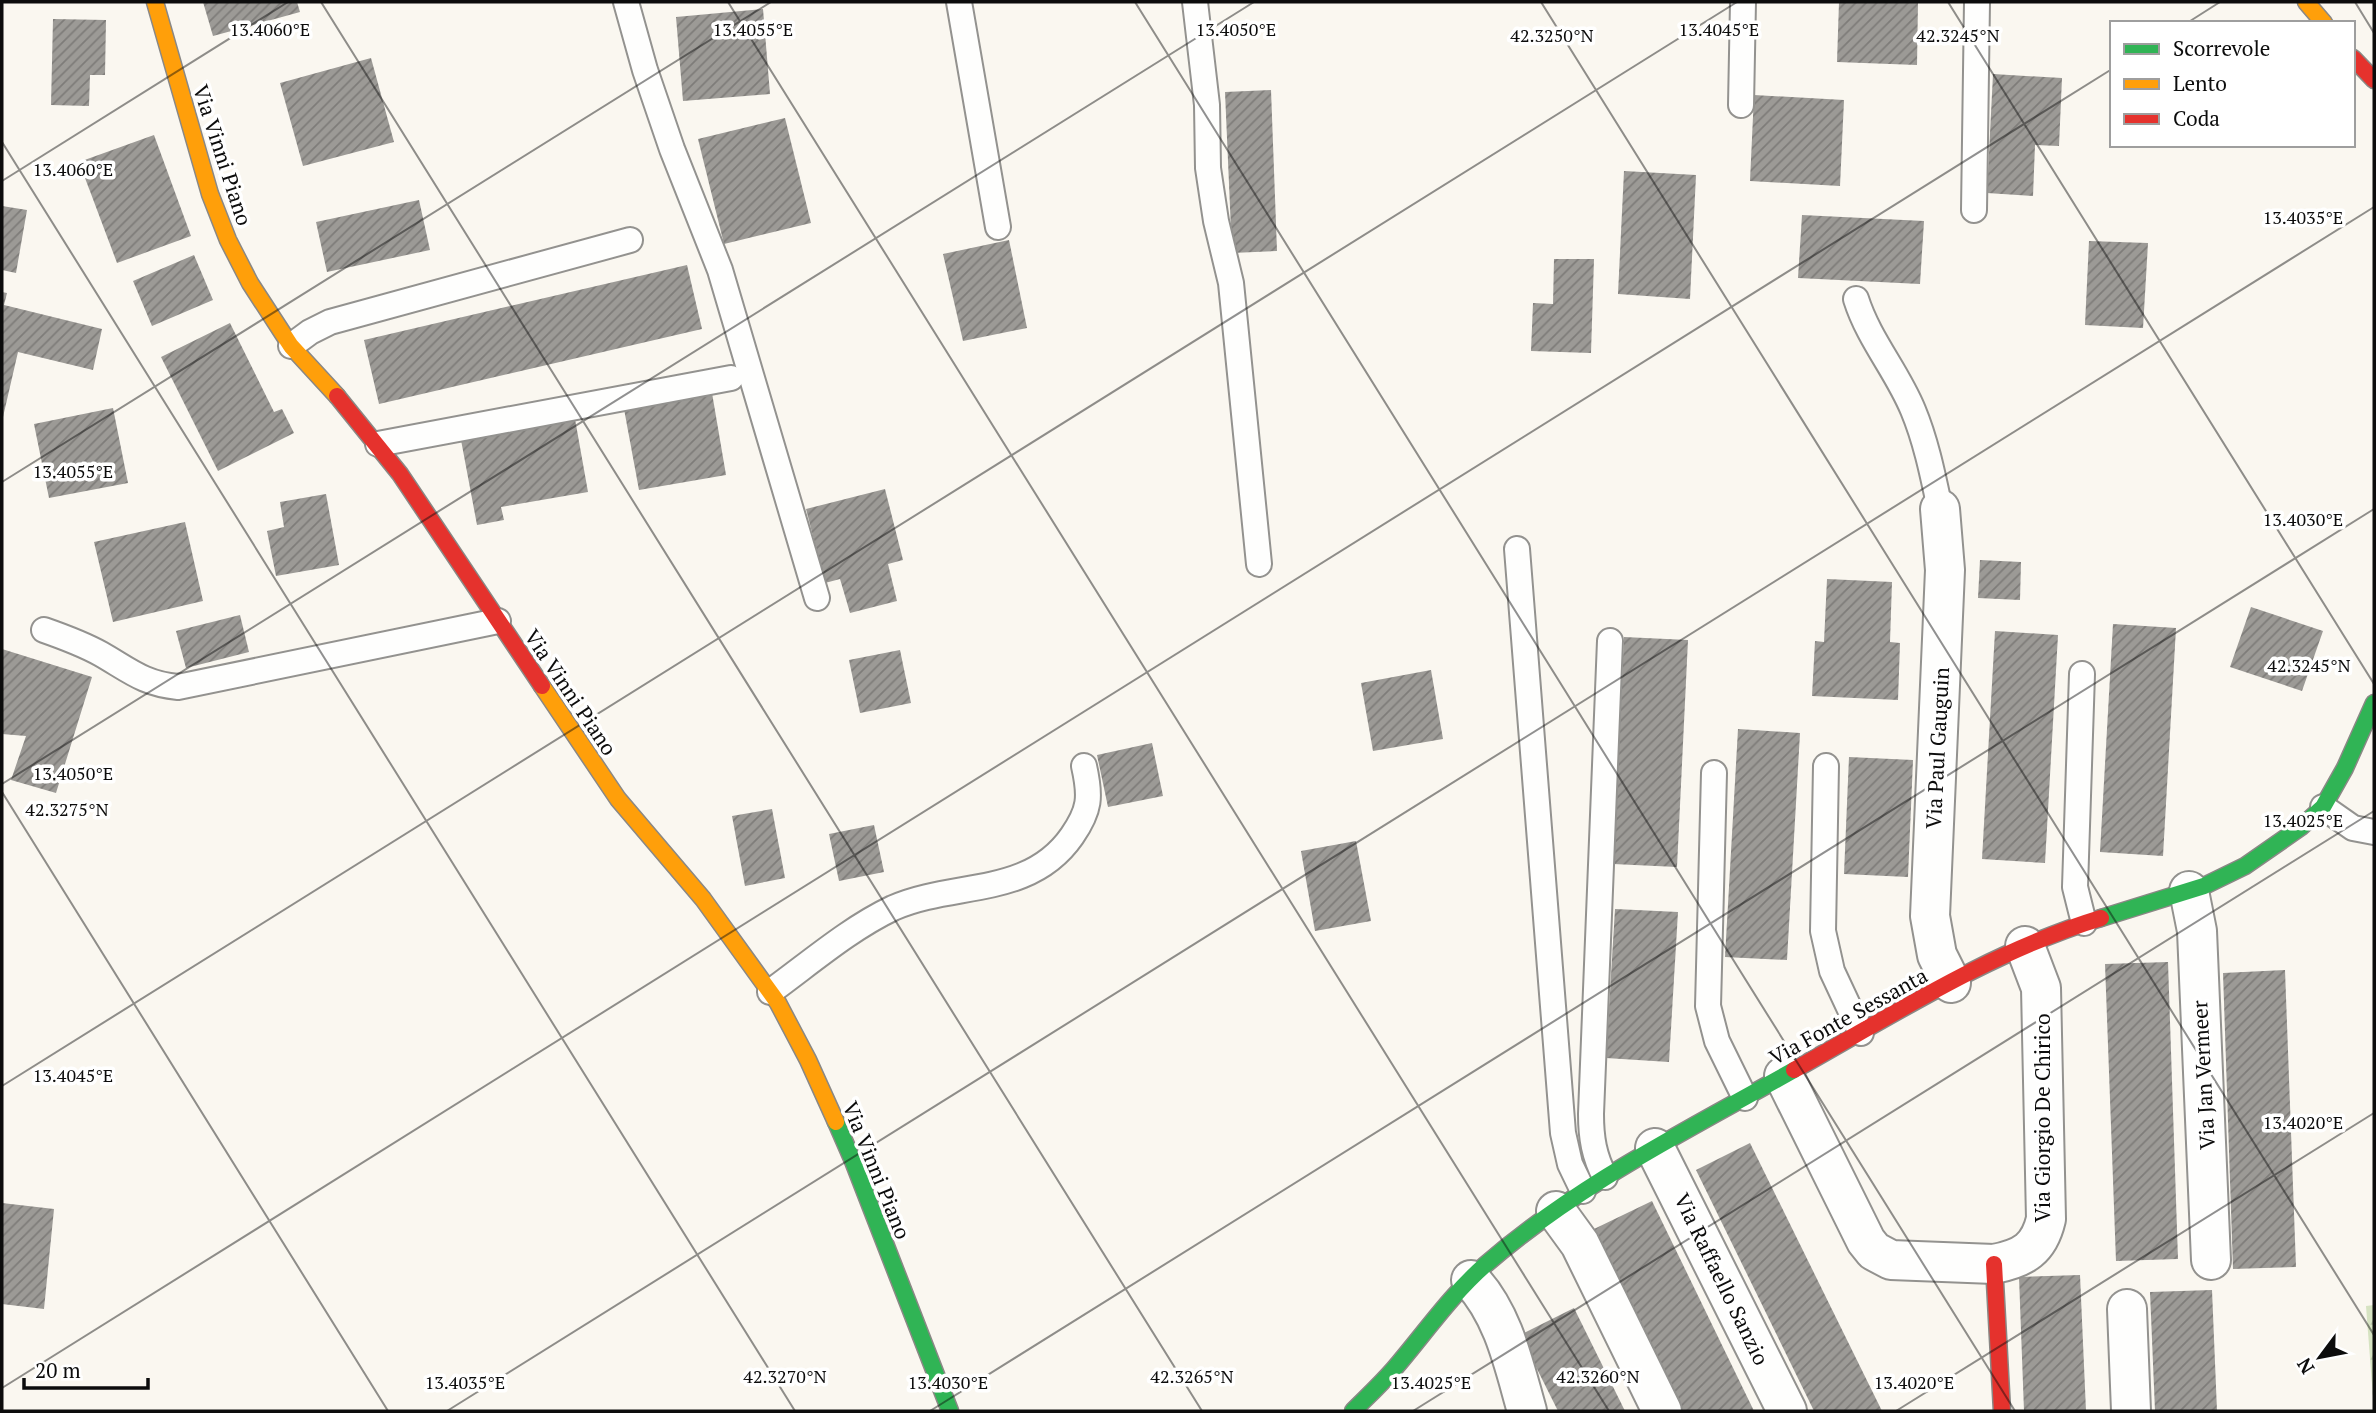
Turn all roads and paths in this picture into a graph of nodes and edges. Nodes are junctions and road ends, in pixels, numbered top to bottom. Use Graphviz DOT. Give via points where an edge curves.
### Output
graph roads {
  1 [pos="155,2"];
  2 [pos="626,2"];
  3 [pos="959,2"];
  4 [pos="1195,2"];
  5 [pos="1743,2"];
  6 [pos="1976,2"];
  7 [pos="2306,2"];
  8 [pos="2322,21"];
  9 [pos="2355,60"];
  10 [pos="2374,80"];
  11 [pos="1741,105"];
  12 [pos="1974,210"];
  13 [pos="998,227"];
  14 [pos="630,240"];
  15 [pos="1856,299"];
  16 [pos="292,346"];
  17 [pos="731,378"];
  18 [pos="378,444"];
  19 [pos="1940,509"];
  20 [pos="1517,549"];
  21 [pos="1259,564"];
  22 [pos="817,598"];
  23 [pos="498,621"];
  24 [pos="44,630"];
  25 [pos="1610,641"];
  26 [pos="2082,674"];
  27 [pos="2374,703"];
  28 [pos="1084,766"];
  29 [pos="1826,766"];
  30 [pos="1714,773"];
  31 [pos="2323,807"];
  32 [pos="2374,832"];
  33 [pos="2189,891"];
  34 [pos="2084,923"];
  35 [pos="2025,946"];
  36 [pos="1951,982"];
  37 [pos="770,992"];
  38 [pos="1861,1033"];
  39 [pos="1784,1076"];
  40 [pos="1745,1098"];
  41 [pos="1656,1148"];
  42 [pos="1605,1177"];
  43 [pos="1569,1201"];
  44 [pos="2211,1260"];
  45 [pos="1994,1264"];
  46 [pos="1471,1280"];
  47 [pos="2127,1309"];
  48 [pos="950,1411"];
  49 [pos="1353,1411"];
  50 [pos="1527,1411"];
  51 [pos="1662,1411"];
  52 [pos="1787,1411"];
  53 [pos="2002,1411"];
  54 [pos="2130,1411"];
  1 -- 16 [label="street, Via Vinni Piano" via="210,194 228,240"];
  2 -- 22 [label="lane" via="672,149 720,270"];
  3 -- 13 [label="lane"];
  4 -- 21 [label="lane" via="1208,168 1231,283"];
  5 -- 11 [label="lane"];
  6 -- 12 [label="lane"];
  7 -- 8 [label="street"];
  9 -- 10 [label="street"];
  14 -- 16 [label="lane" via="330,322"];
  15 -- 19 [label="lane" via="1869,334 1913,409"];
  16 -- 18 [label="street, Via Vinni Piano"];
  17 -- 18 [label="lane"];
  18 -- 23 [label="street, Via Vinni Piano"];
  19 -- 36 [label="street, Via Paul Gauguin" via="1945,570 1930,916 1937,955"];
  20 -- 43 [label="lane" via="1563,1132 1570,1164"];
  23 -- 24 [label="lane" via="178,687 138,677 76,641"];
  23 -- 37 [label="street, Via Vinni Piano" via="618,799 703,899"];
  25 -- 42 [label="lane" via="1591,1114 1592,1145"];
  26 -- 34 [label="lane" via="2076,887"];
  27 -- 31 [label="street, Via Fonte Sessanta"];
  28 -- 37 [label="lane" via="1089,802 1082,821 1054,857 1017,878 896,907 868,921"];
  29 -- 38 [label="lane" via="1823,931 1832,971"];
  30 -- 40 [label="lane" via="1709,1006 1720,1051"];
  31 -- 32 [label="lane" via="2353,828"];
  31 -- 33 [label="street, Via Fonte Sessanta" via="2245,866"];
  33 -- 34 [label="street, Via Fonte Sessanta"];
  33 -- 44 [label="street, Via Jan Vermeer" via="2197,931"];
  34 -- 35 [label="street, Via Fonte Sessanta"];
  35 -- 36 [label="street, Via Fonte Sessanta"];
  35 -- 45 [label="street, Via Giorgio De Chirico" via="2040,988 2046,1219 2035,1247"];
  36 -- 38 [label="street, Via Fonte Sessanta"];
  37 -- 48 [label="street, Via Vinni Piano" via="808,1060 853,1161"];
  38 -- 39 [label="street, Via Fonte Sessanta"];
  39 -- 40 [label="street, Via Fonte Sessanta"];
  39 -- 45 [label="street, Via Giorgio De Chirico" via="1874,1251 1891,1260"];
  40 -- 41 [label="street, Via Fonte Sessanta"];
  41 -- 42 [label="street, Via Fonte Sessanta"];
  41 -- 52 [label="street, Via Raffaello Sanzio"];
  42 -- 43 [label="street, Via Fonte Sessanta"];
  43 -- 46 [label="street, Via Fonte Sessanta"];
  43 -- 51 [label="street" via="1580,1244"];
  45 -- 53 [label="street"];
  46 -- 49 [label="street, Via Fonte Sessanta"];
  46 -- 50 [label="street" via="1486,1298 1506,1339"];
  47 -- 54 [label="street"];
}
